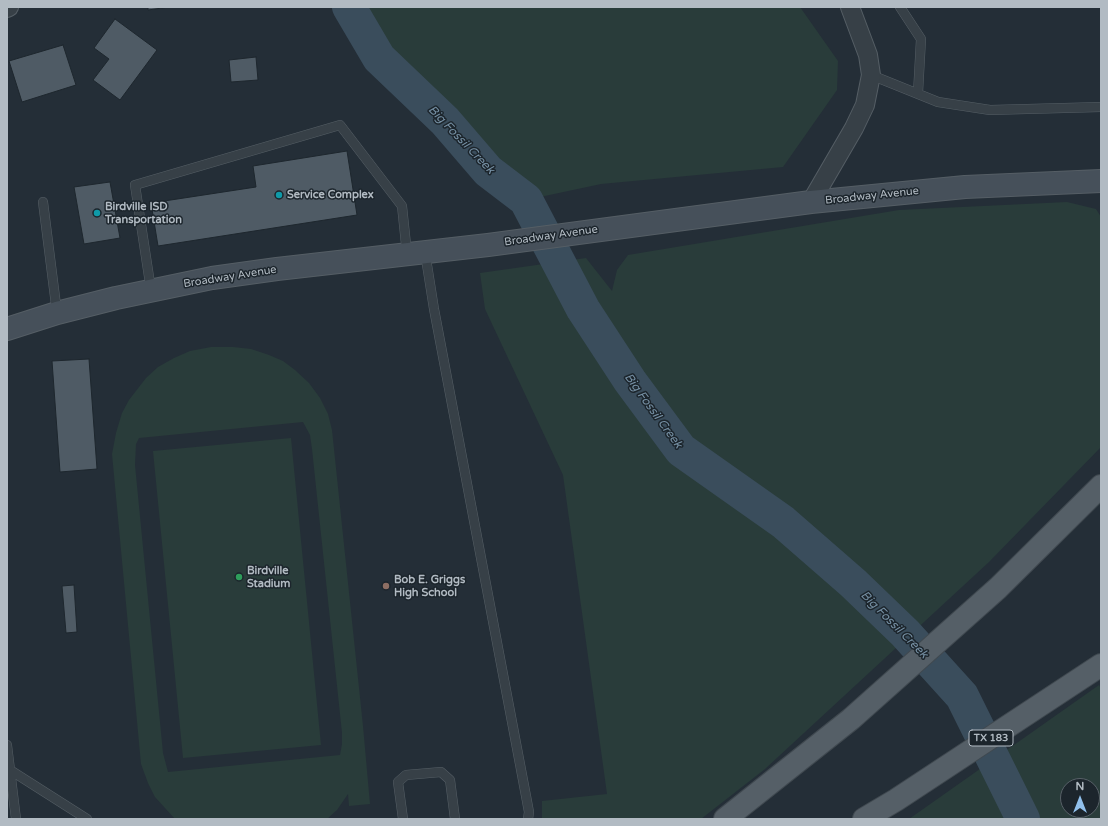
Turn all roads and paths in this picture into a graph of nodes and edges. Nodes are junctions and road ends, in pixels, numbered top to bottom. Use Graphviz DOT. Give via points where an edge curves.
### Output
graph roads {
  1 [pos="850,7"];
  2 [pos="900,7"];
  3 [pos="871,74"];
  4 [pos="918,93"];
  5 [pos="1101,107"];
  6 [pos="1101,181"];
  7 [pos="43,202"];
  8 [pos="811,202"];
  9 [pos="416,253"];
  10 [pos="151,290"];
  11 [pos="57,313"];
  12 [pos="7,329"];
  13 [pos="1101,487"];
  14 [pos="1094,671"];
  15 [pos="7,745"];
  16 [pos="10,770"];
  17 [pos="735,816"];
  18 [pos="16,819"];
  19 [pos="87,819"];
  20 [pos="402,819"];
  21 [pos="455,819"];
  22 [pos="528,819"];
  23 [pos="864,819"];
  1 -- 3 [label="street" via="868,55"];
  2 -- 4 [label="lane" via="922,39"];
  3 -- 4 [label="lane"];
  3 -- 8 [label="street" via="866,106"];
  4 -- 5 [label="lane" via="938,102 990,110"];
  6 -- 8 [label="main road, Broadway Avenue" via="965,187"];
  7 -- 11 [label="lane"];
  8 -- 9 [label="main road, Broadway Avenue"];
  9 -- 10 [label="main road, Broadway Avenue" via="264,271"];
  9 -- 10 [label="lane" via="402,206 340,125 135,185"];
  9 -- 22 [label="lane" via="434,309 529,812"];
  10 -- 11 [label="main road, Broadway Avenue"];
  11 -- 12 [label="main road, Broadway Avenue"];
  13 -- 17 [label="main road" via="998,588 851,719"];
  14 -- 23 [label="main road, TX 183"];
  15 -- 16 [label="lane"];
  16 -- 18 [label="lane"];
  16 -- 19 [label="lane"];
  20 -- 21 [label="lane" via="398,782 406,775 441,772 450,780"];
}
